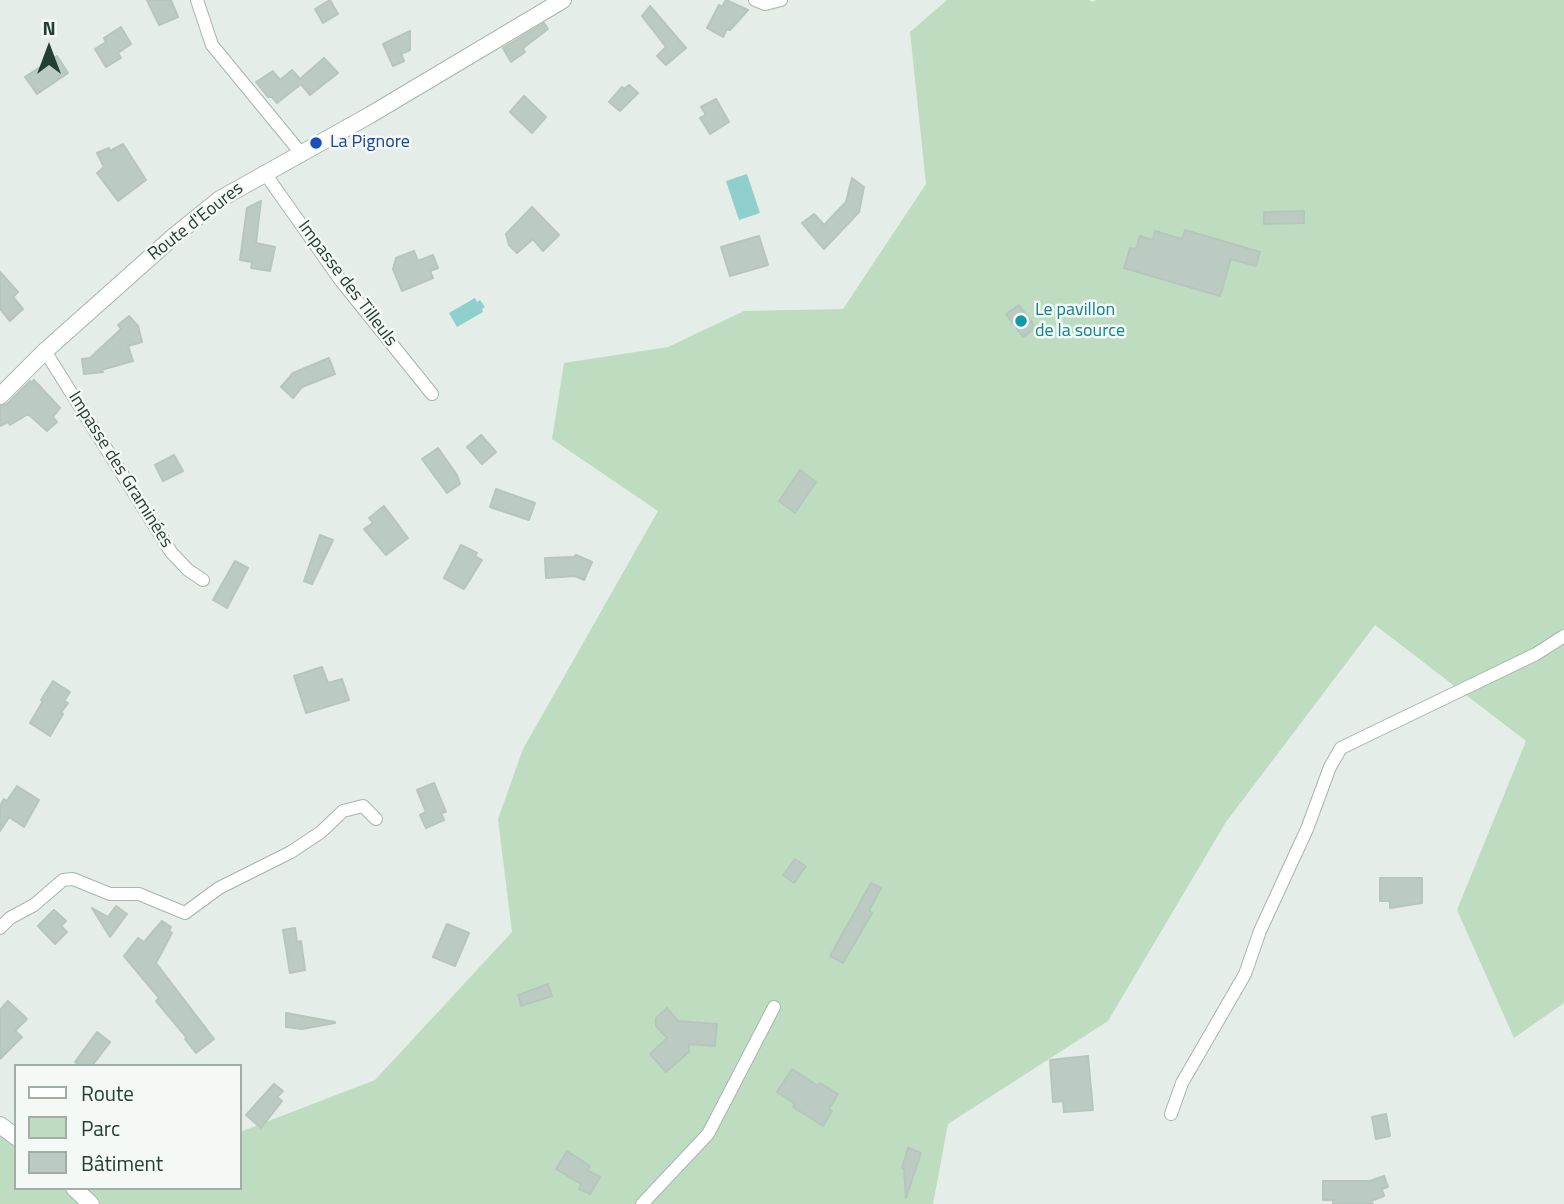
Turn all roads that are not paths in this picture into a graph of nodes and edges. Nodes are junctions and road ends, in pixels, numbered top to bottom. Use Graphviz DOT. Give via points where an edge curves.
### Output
graph roads {
  1 [pos="197,0"];
  2 [pos="563,0"];
  3 [pos="755,0"];
  4 [pos="781,0"];
  5 [pos="300,152"];
  6 [pos="264,172"];
  7 [pos="45,351"];
  8 [pos="432,394"];
  9 [pos="0,396"];
  10 [pos="203,580"];
  11 [pos="1564,636"];
  12 [pos="376,819"];
  13 [pos="0,928"];
  14 [pos="774,1007"];
  15 [pos="1171,1114"];
  16 [pos="76,1190"];
  17 [pos="91,1204"];
  18 [pos="642,1204"];
  1 -- 5 [label="street" via="212,45"];
  2 -- 5 [label="street, Route d'Eoures"];
  3 -- 4 [label="street" via="765,4"];
  5 -- 6 [label="street, Route d'Eoures"];
  6 -- 7 [label="street, Route d'Eoures" via="220,199 173,237"];
  6 -- 8 [label="street, Impasse des Tilleuls" via="341,281"];
  7 -- 9 [label="street, Route d'Eoures"];
  7 -- 10 [label="street, Impasse des Graminées" via="171,552"];
  11 -- 15 [label="street" via="1536,654 1341,748 1245,974 1182,1083"];
  12 -- 13 [label="street" via="363,806 343,811 291,852 219,888 186,913 139,894 110,894 74,879 63,880"];
  14 -- 18 [label="street" via="708,1134"];
  16 -- 17 [label="street"];
}
